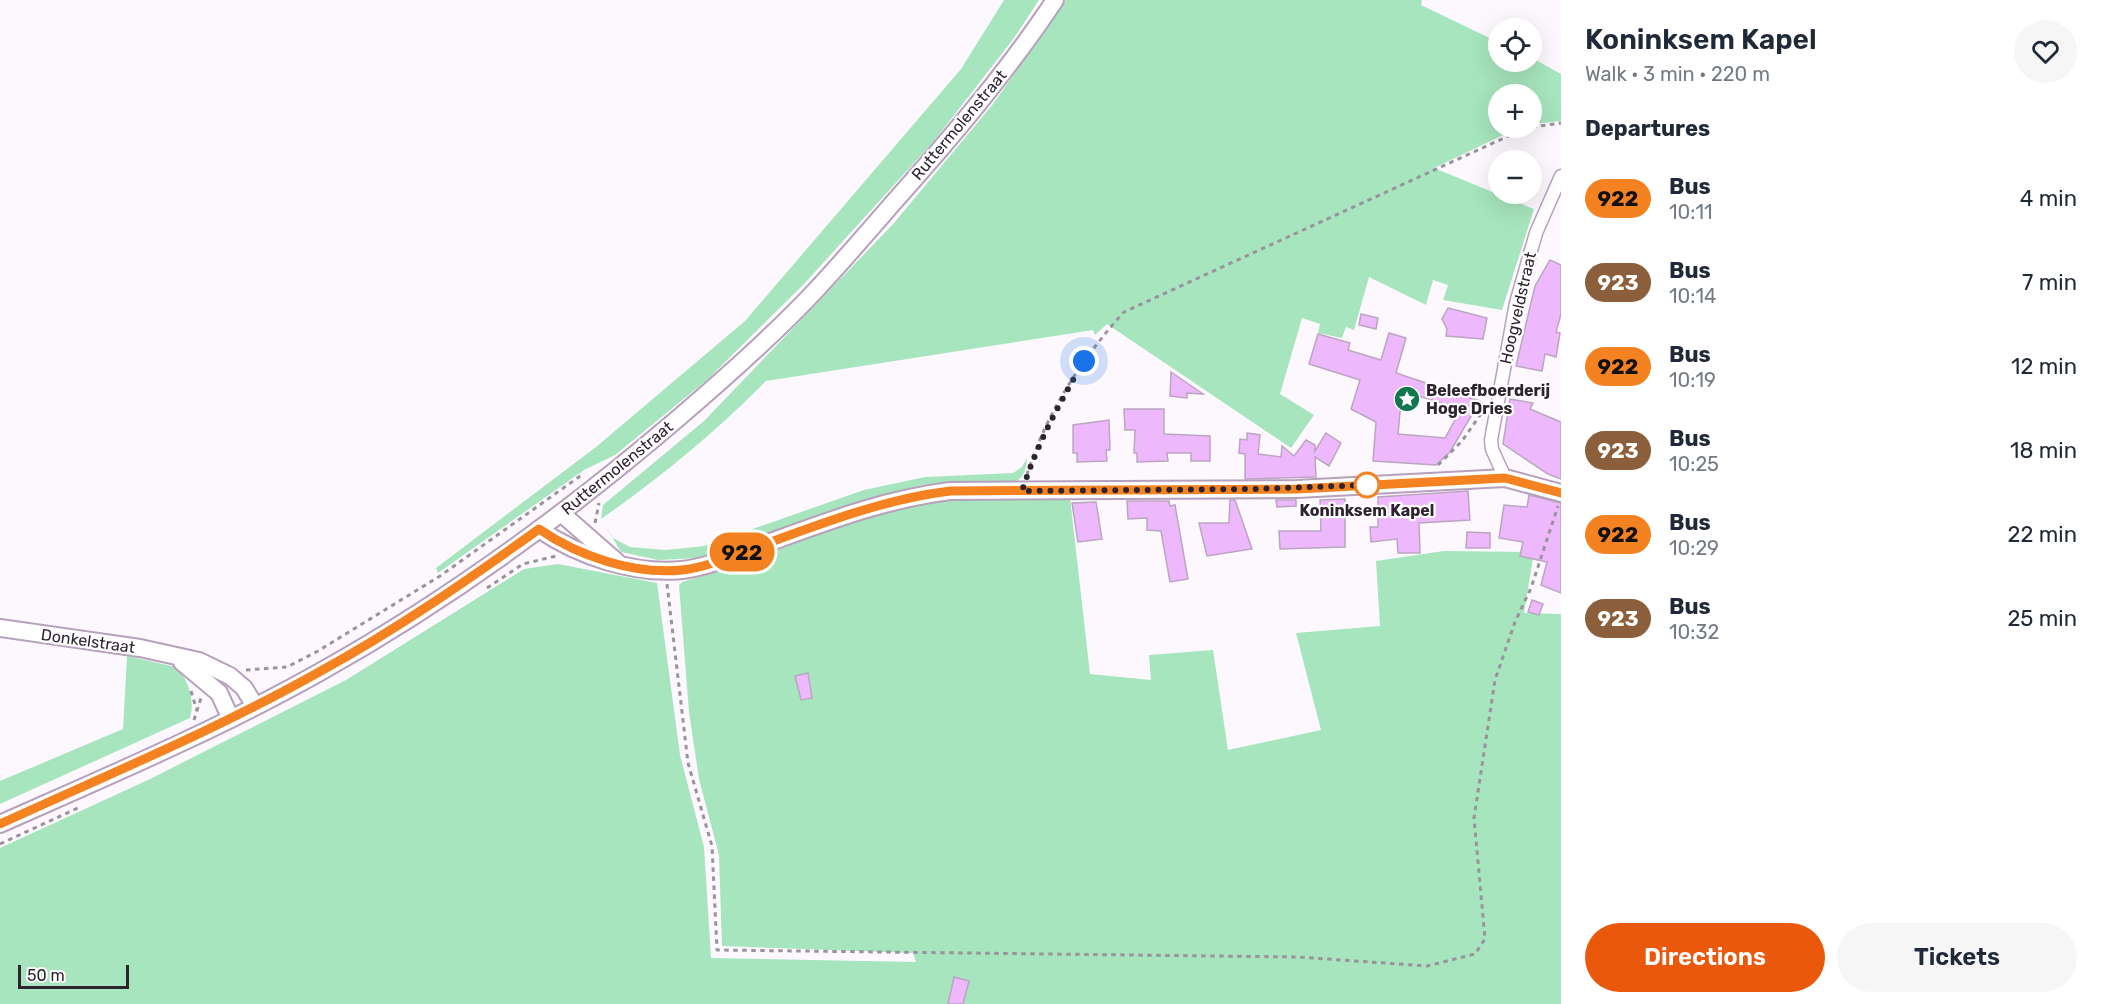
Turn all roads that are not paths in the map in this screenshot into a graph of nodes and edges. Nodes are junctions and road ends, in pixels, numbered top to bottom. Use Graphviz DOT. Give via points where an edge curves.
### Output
graph roads {
  1 [pos="1054,0"];
  2 [pos="1561,176"];
  3 [pos="1505,478"];
  4 [pos="1561,495"];
  5 [pos="561,513"];
  6 [pos="539,529"];
  7 [pos="618,563"];
  8 [pos="0,628"];
  9 [pos="175,657"];
  10 [pos="255,706"];
  11 [pos="231,719"];
  12 [pos="0,824"];
  1 -- 5 [label="street, Ruttermolenstraat" via="954,134 815,292 712,390"];
  2 -- 3 [label="street, Hoogveldstraat" via="1536,233 1516,303 1492,449"];
  3 -- 4 [label="street"];
  3 -- 7 [label="street" via="1297,489 950,491 871,506 700,567 665,572"];
  5 -- 6 [label="street, Ruttermolenstraat"];
  5 -- 7 [label="street"];
  6 -- 7 [label="street" via="567,548"];
  6 -- 10 [label="street, Ruttermolenstraat" via="412,617"];
  8 -- 9 [label="street, Donkelstraat" via="140,648"];
  9 -- 10 [label="street, Donkelstraat" via="199,662 230,676"];
  9 -- 11 [label="street, Donkelstraat" via="212,685"];
  10 -- 11 [label="street, Ruttermolenstraat"];
  11 -- 12 [label="street, Ruttermolenstraat" via="199,727"];
}
